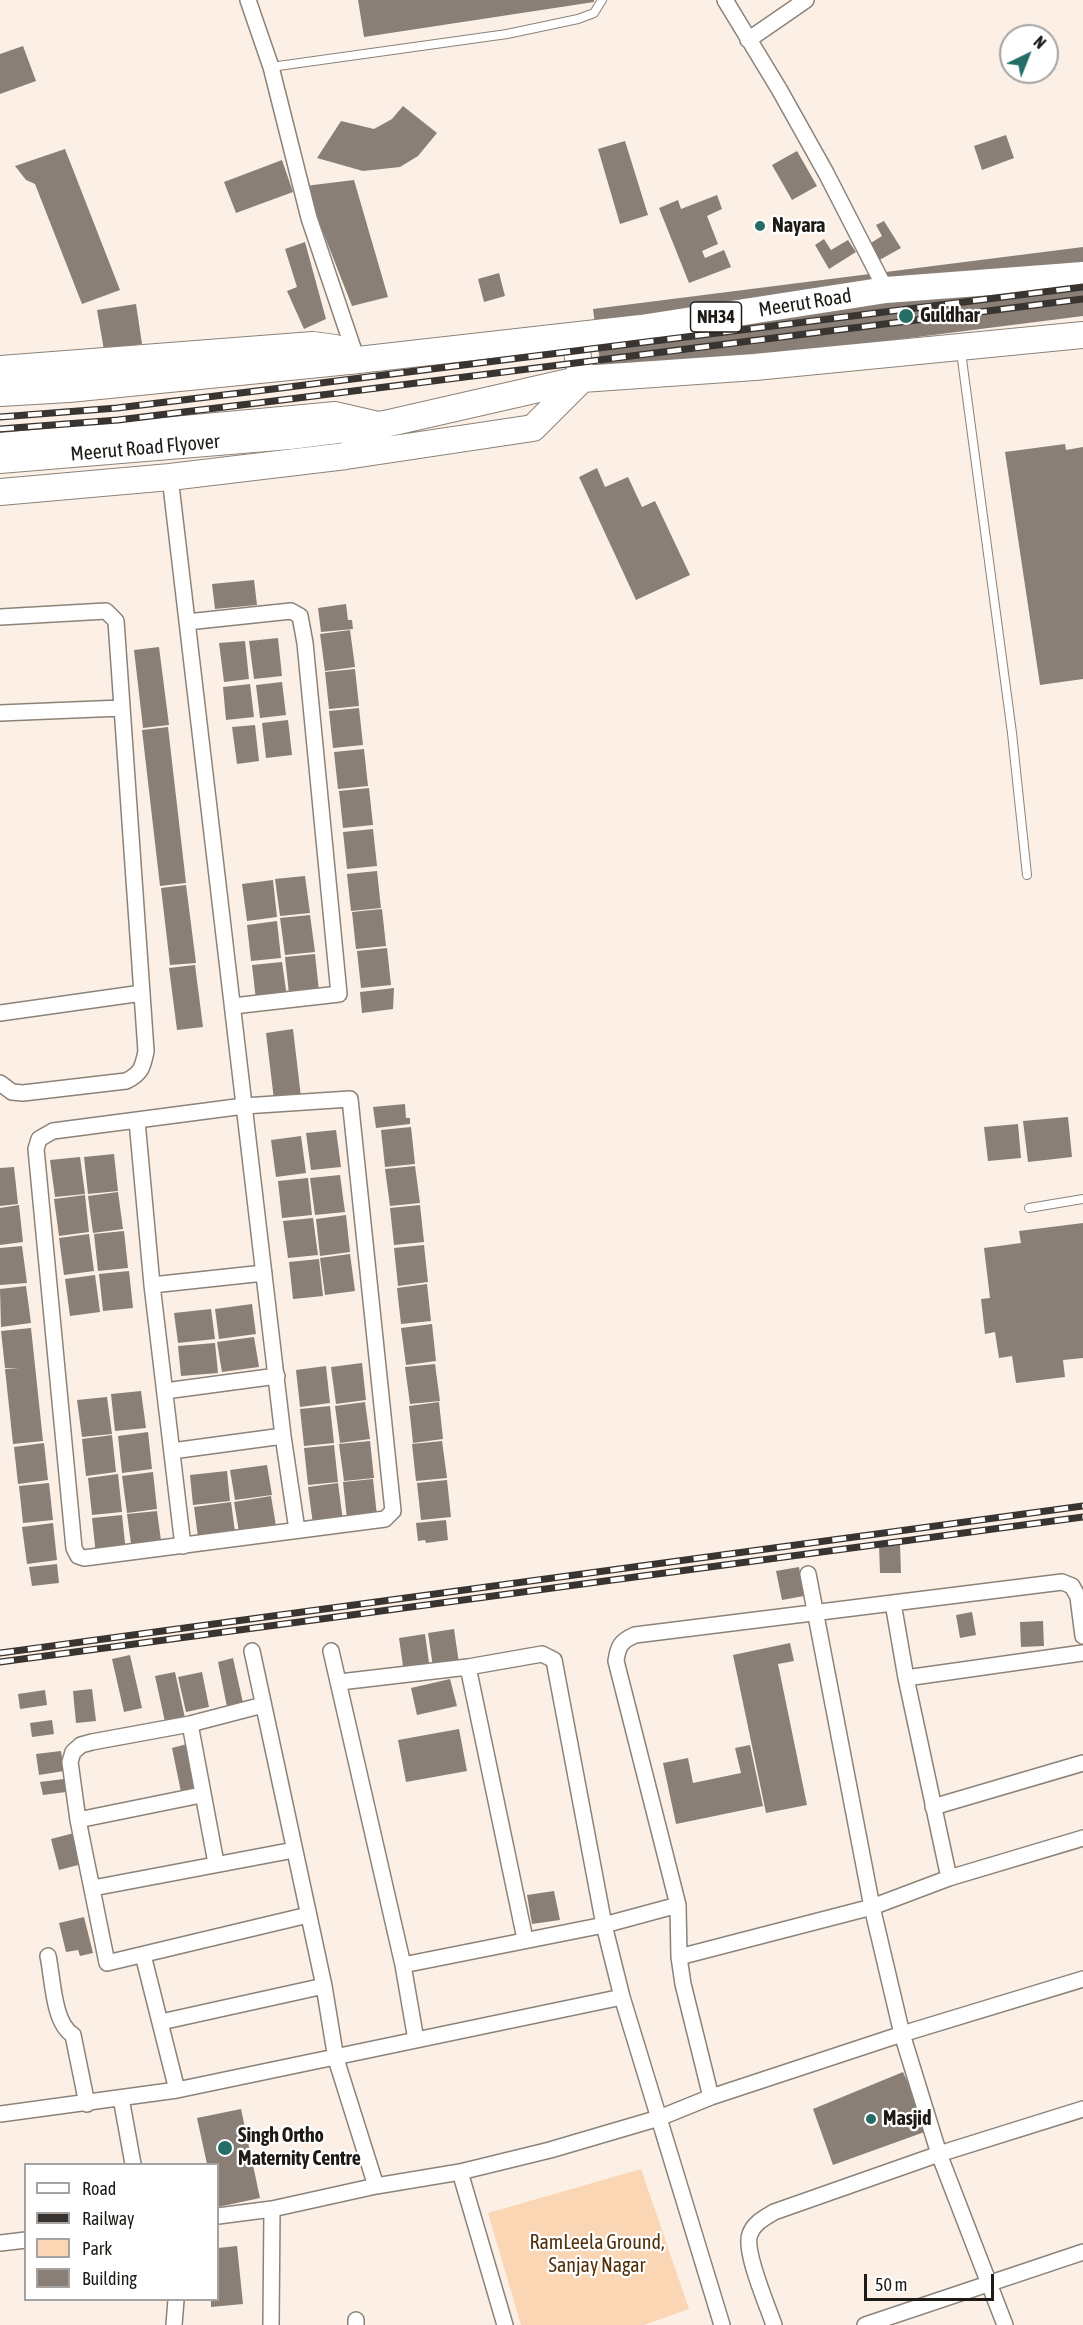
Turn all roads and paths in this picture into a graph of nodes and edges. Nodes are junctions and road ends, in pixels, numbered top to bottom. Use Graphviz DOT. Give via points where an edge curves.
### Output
graph roads {
  1 [pos="248,0"];
  2 [pos="602,0"];
  3 [pos="725,0"];
  4 [pos="806,0"];
  5 [pos="748,40"];
  6 [pos="271,67"];
  7 [pos="1083,275"];
  8 [pos="886,290"];
  9 [pos="1083,335"];
  10 [pos="574,336"];
  11 [pos="961,347"];
  12 [pos="353,361"];
  13 [pos="0,369"];
  14 [pos="582,379"];
  15 [pos="0,393"];
  16 [pos="0,405"];
  17 [pos="385,424"];
  18 [pos="0,443"];
  19 [pos="346,456"];
  20 [pos="0,460"];
  21 [pos="170,477"];
  22 [pos="0,492"];
  23 [pos="0,617"];
  24 [pos="187,622"];
  25 [pos="121,708"];
  26 [pos="0,713"];
  27 [pos="1027,875"];
  28 [pos="142,993"];
  29 [pos="233,1006"];
  30 [pos="0,1013"];
  31 [pos="0,1083"];
  32 [pos="244,1106"];
  33 [pos="137,1121"];
  34 [pos="1083,1199"];
  35 [pos="1029,1208"];
  36 [pos="264,1273"];
  37 [pos="152,1285"];
  38 [pos="277,1376"];
  39 [pos="165,1391"];
  40 [pos="283,1436"];
  41 [pos="172,1451"];
  42 [pos="297,1530"];
  43 [pos="183,1546"];
  44 [pos="808,1574"];
  45 [pos="893,1603"];
  46 [pos="816,1613"];
  47 [pos="1083,1636"];
  48 [pos="252,1651"];
  49 [pos="332,1651"];
  50 [pos="1083,1653"];
  51 [pos="468,1667"];
  52 [pos="906,1678"];
  53 [pos="340,1682"];
  54 [pos="263,1705"];
  55 [pos="190,1724"];
  56 [pos="1083,1763"];
  57 [pos="201,1795"];
  58 [pos="933,1807"];
  59 [pos="78,1820"];
  60 [pos="1083,1838"];
  61 [pos="294,1850"];
  62 [pos="216,1863"];
  63 [pos="949,1878"];
  64 [pos="93,1888"];
  65 [pos="678,1905"];
  66 [pos="872,1907"];
  67 [pos="308,1915"];
  68 [pos="604,1925"];
  69 [pos="525,1939"];
  70 [pos="143,1955"];
  71 [pos="48,1956"];
  72 [pos="679,1957"];
  73 [pos="403,1965"];
  74 [pos="1083,1979"];
  75 [pos="324,1986"];
  76 [pos="622,1997"];
  77 [pos="161,2022"];
  78 [pos="902,2034"];
  79 [pos="416,2040"];
  80 [pos="336,2059"];
  81 [pos="177,2090"];
  82 [pos="711,2097"];
  83 [pos="121,2098"];
  84 [pos="87,2104"];
  85 [pos="1083,2109"];
  86 [pos="0,2115"];
  87 [pos="659,2118"];
  88 [pos="939,2154"];
  89 [pos="133,2163"];
  90 [pos="460,2172"];
  91 [pos="376,2186"];
  92 [pos="273,2209"];
  93 [pos="219,2216"];
  94 [pos="24,2240"];
  95 [pos="0,2242"];
  96 [pos="1083,2252"];
  97 [pos="989,2283"];
  98 [pos="176,2301"];
  99 [pos="174,2325"];
  100 [pos="271,2325"];
  101 [pos="505,2325"];
  102 [pos="722,2325"];
  103 [pos="774,2325"];
  104 [pos="865,2325"];
  105 [pos="1005,2325"];
  1 -- 6 [label="street"];
  2 -- 6 [label="lane" via="594,13 558,24"];
  3 -- 5 [label="street"];
  4 -- 5 [label="street"];
  5 -- 8 [label="street" via="820,162"];
  6 -- 12 [label="street" via="309,218"];
  7 -- 8 [label="main road, Meerut Road / NH34"];
  8 -- 10 [label="main road, Meerut Road / NH34"];
  9 -- 11 [label="main road"];
  10 -- 12 [label="main road, Meerut Road / NH34"];
  10 -- 14 [label="main road"];
  11 -- 14 [label="main road"];
  11 -- 27 [label="lane"];
  12 -- 13 [label="main road" via="335,348 313,345"];
  12 -- 15 [label="main road, NH34"];
  12 -- 16 [label="street" via="333,375"];
  14 -- 17 [label="main road"];
  14 -- 19 [label="main road" via="533,428"];
  17 -- 18 [label="street" via="335,412"];
  17 -- 19 [label="main road"];
  17 -- 20 [label="main road, Meerut Road Flyover" via="290,436"];
  19 -- 21 [label="main road"];
  21 -- 22 [label="main road"];
  21 -- 24 [label="street"];
  23 -- 25 [label="street" via="106,611 116,621"];
  24 -- 29 [label="street"];
  24 -- 29 [label="street" via="291,611 300,616 305,643 339,994"];
  25 -- 26 [label="street"];
  25 -- 28 [label="street"];
  28 -- 30 [label="street"];
  28 -- 31 [label="street" via="146,1051 138,1076 126,1081 23,1093 12,1092"];
  29 -- 32 [label="street"];
  32 -- 33 [label="street"];
  32 -- 36 [label="street"];
  32 -- 42 [label="street" via="350,1099 394,1503 393,1511 385,1519"];
  33 -- 37 [label="street"];
  33 -- 43 [label="street" via="53,1131 44,1134 36,1149 74,1548 84,1558"];
  34 -- 35 [label="lane"];
  36 -- 37 [label="street"];
  36 -- 38 [label="street"];
  37 -- 39 [label="street"];
  38 -- 39 [label="street"];
  38 -- 40 [label="street"];
  39 -- 41 [label="street"];
  40 -- 41 [label="street"];
  40 -- 42 [label="street"];
  41 -- 43 [label="street"];
  42 -- 43 [label="street"];
  44 -- 46 [label="street"];
  45 -- 46 [label="street"];
  45 -- 47 [label="street" via="1062,1582 1072,1586 1078,1597"];
  45 -- 52 [label="street"];
  46 -- 65 [label="street" via="635,1635 623,1640 618,1648 616,1661"];
  46 -- 66 [label="street"];
  48 -- 54 [label="street"];
  49 -- 53 [label="street"];
  50 -- 52 [label="street"];
  51 -- 53 [label="street"];
  51 -- 68 [label="street" via="542,1654 554,1660"];
  51 -- 69 [label="street"];
  52 -- 58 [label="street"];
  53 -- 73 [label="street"];
  54 -- 55 [label="street"];
  54 -- 61 [label="street"];
  55 -- 57 [label="street"];
  55 -- 59 [label="street" via="81,1745 70,1762"];
  56 -- 58 [label="street"];
  57 -- 59 [label="street"];
  57 -- 62 [label="street"];
  58 -- 63 [label="street"];
  59 -- 64 [label="street"];
  60 -- 63 [label="street"];
  61 -- 62 [label="street"];
  61 -- 67 [label="street"];
  62 -- 64 [label="street"];
  63 -- 66 [label="street"];
  64 -- 70 [label="street" via="107,1963"];
  65 -- 68 [label="street"];
  65 -- 72 [label="street"];
  66 -- 72 [label="street"];
  66 -- 78 [label="street"];
  67 -- 70 [label="street"];
  67 -- 75 [label="street"];
  68 -- 69 [label="street"];
  68 -- 76 [label="street"];
  69 -- 73 [label="street"];
  70 -- 77 [label="street"];
  71 -- 84 [label="street" via="60,2020 73,2035"];
  72 -- 82 [label="street"];
  73 -- 79 [label="street"];
  74 -- 78 [label="street"];
  75 -- 77 [label="street"];
  75 -- 80 [label="street"];
  76 -- 79 [label="street"];
  76 -- 87 [label="street"];
  77 -- 81 [label="street"];
  78 -- 82 [label="street"];
  78 -- 88 [label="street"];
  79 -- 80 [label="street"];
  80 -- 81 [label="street"];
  80 -- 91 [label="street"];
  81 -- 83 [label="street"];
  82 -- 87 [label="street"];
  83 -- 84 [label="street"];
  83 -- 89 [label="street"];
  84 -- 86 [label="street"];
  85 -- 88 [label="street"];
  87 -- 90 [label="street"];
  87 -- 102 [label="street"];
  88 -- 97 [label="street"];
  88 -- 103 [label="street" via="774,2212 758,2222 749,2236 750,2254"];
  90 -- 91 [label="street"];
  90 -- 101 [label="street"];
  91 -- 92 [label="street"];
  92 -- 93 [label="street"];
  92 -- 100 [label="street"];
  94 -- 95 [label="street"];
  96 -- 97 [label="street"];
  97 -- 104 [label="street"];
  97 -- 105 [label="street"];
  98 -- 99 [label="street"];
}
